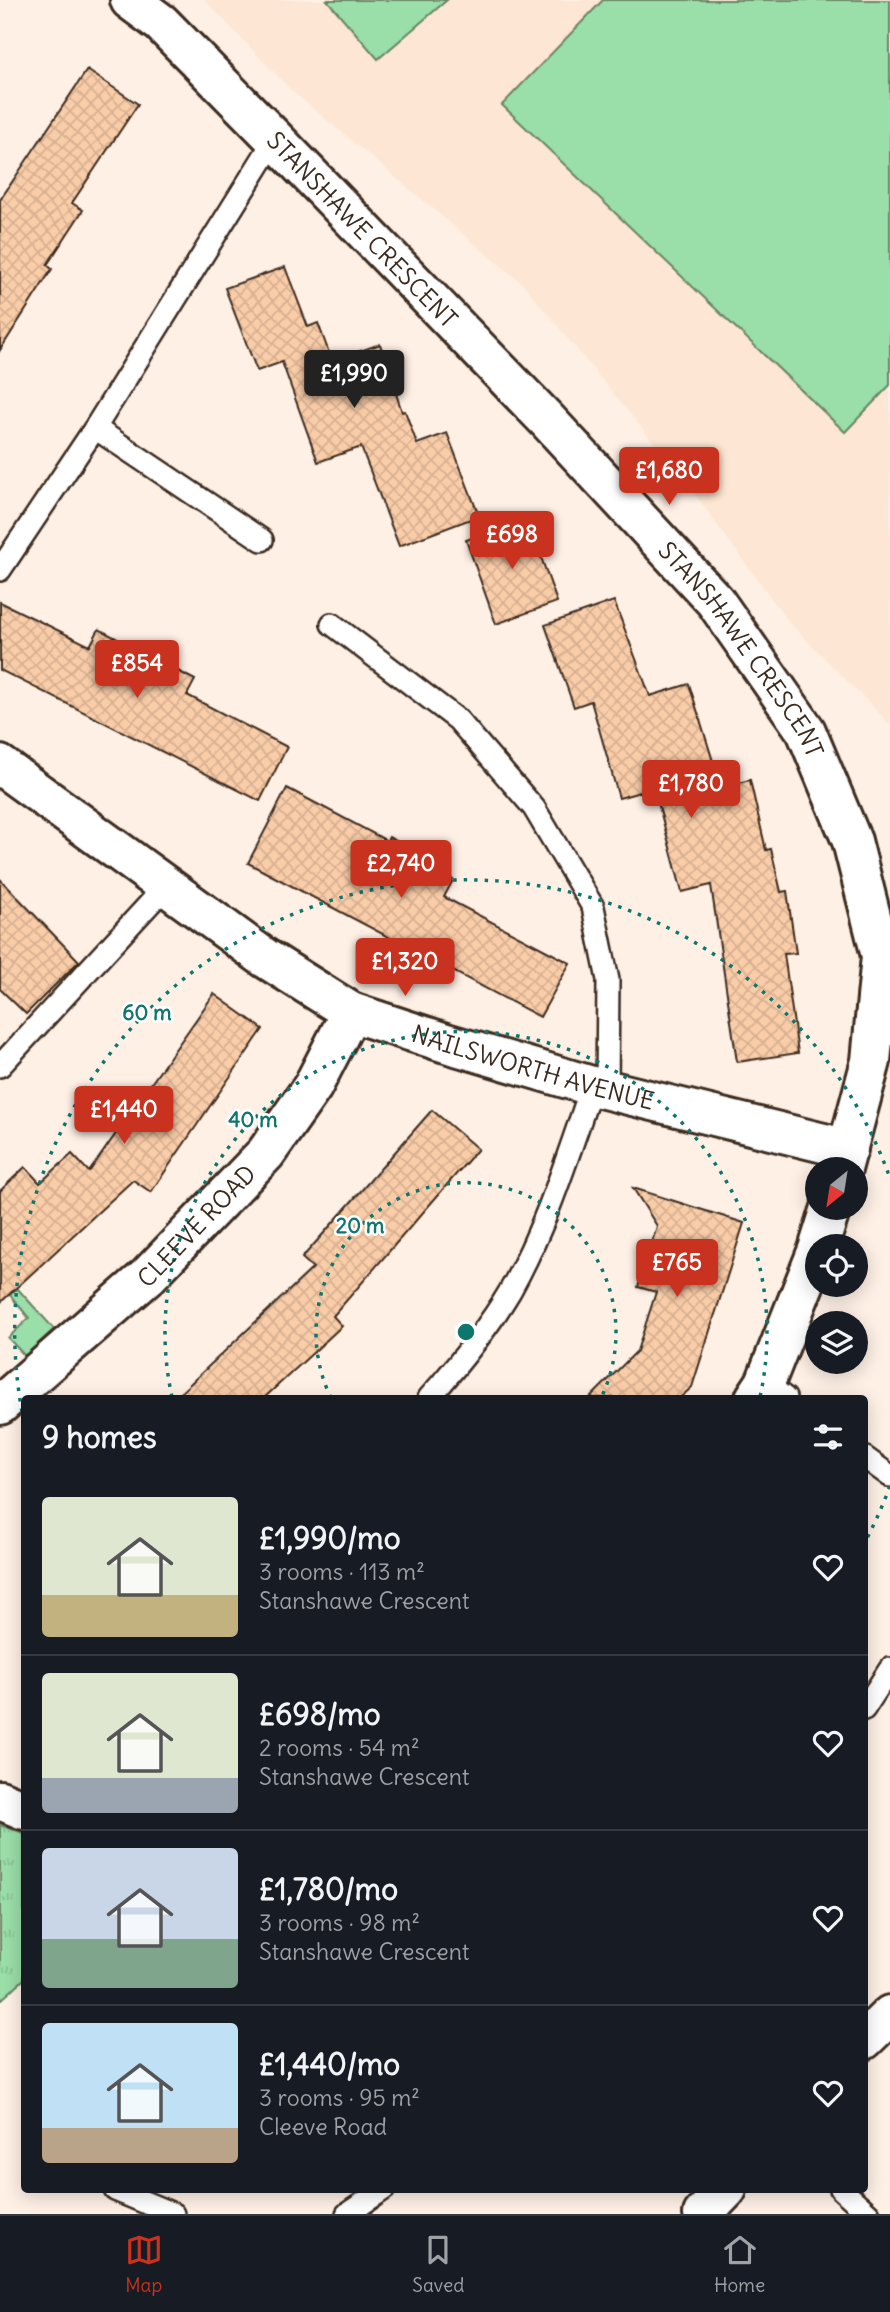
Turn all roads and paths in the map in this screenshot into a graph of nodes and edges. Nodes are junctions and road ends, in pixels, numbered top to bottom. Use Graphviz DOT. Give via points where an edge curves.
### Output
graph roads {
  1 [pos="130,0"];
  2 [pos="275,139"];
  3 [pos="95,428"];
  4 [pos="262,540"];
  5 [pos="0,570"];
  6 [pos="332,624"];
  7 [pos="0,765"];
  8 [pos="166,886"];
  9 [pos="351,1012"];
  10 [pos="0,1066"];
  11 [pos="599,1088"];
  12 [pos="838,1157"];
  13 [pos="846,1157"];
  14 [pos="805,1287"];
  15 [pos="768,1393"];
  16 [pos="432,1395"];
  17 [pos="0,1405"];
  18 [pos="868,1460"];
  19 [pos="890,1476"];
  20 [pos="890,1669"];
  21 [pos="868,1704"];
  22 [pos="0,1800"];
  23 [pos="21,1809"];
  24 [pos="890,2015"];
  25 [pos="868,2036"];
  26 [pos="122,2193"];
  27 [pos="378,2193"];
  28 [pos="723,2193"];
  29 [pos="845,2193"];
  30 [pos="173,2214"];
  31 [pos="347,2214"];
  32 [pos="703,2214"];
  33 [pos="869,2214"];
  1 -- 2 [label="street, STANSHAWE CRESCENT" via="161,23"];
  2 -- 3 [label="lane"];
  2 -- 13 [label="street, STANSHAWE CRESCENT" via="715,601 806,731 852,841 881,956 871,1060"];
  3 -- 4 [label="lane"];
  3 -- 5 [label="lane"];
  6 -- 11 [label="lane" via="458,720 534,808 593,907 608,980"];
  7 -- 8 [label="street, NAILSWORTH AVENUE"];
  8 -- 9 [label="street, NAILSWORTH AVENUE" via="265,958"];
  8 -- 10 [label="lane"];
  9 -- 11 [label="street, NAILSWORTH AVENUE"];
  9 -- 17 [label="street, CLEEVE ROAD" via="313,1086 266,1153 148,1276"];
  11 -- 12 [label="street, NAILSWORTH AVENUE"];
  11 -- 16 [label="lane" via="510,1291 467,1355"];
  14 -- 15 [label="street"];
  18 -- 19 [label="lane"];
  20 -- 21 [label="lane"];
  22 -- 23 [label="street"];
  24 -- 25 [label="street"];
  26 -- 30 [label="lane"];
  27 -- 31 [label="lane"];
  28 -- 32 [label="street"];
  29 -- 33 [label="lane"];
}
